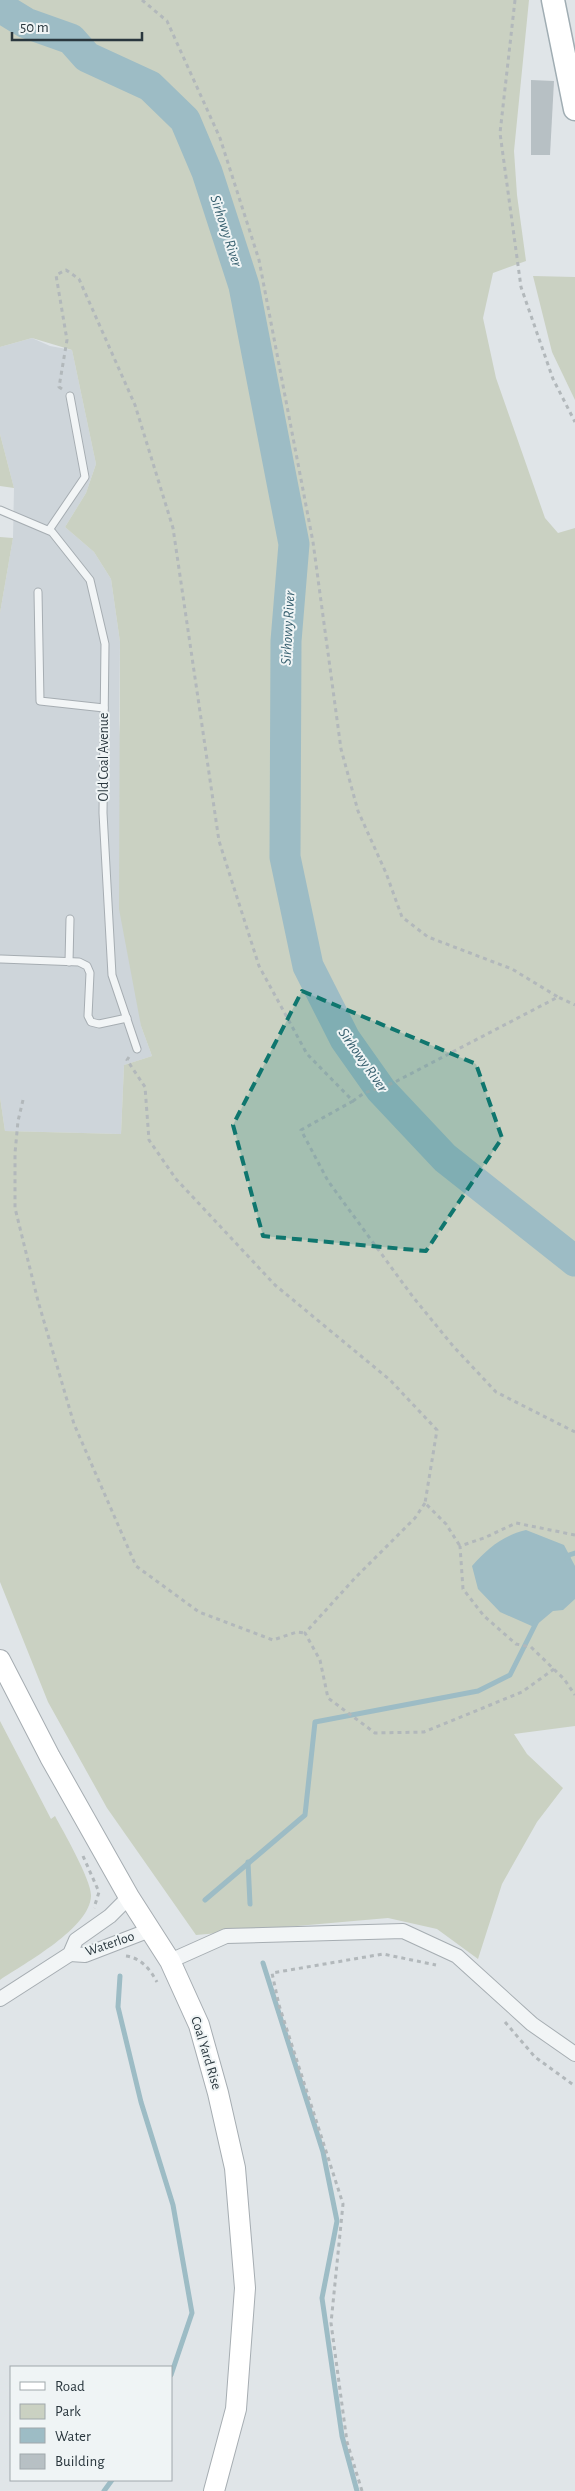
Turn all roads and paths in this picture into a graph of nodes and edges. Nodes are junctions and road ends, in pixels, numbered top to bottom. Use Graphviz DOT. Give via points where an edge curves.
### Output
graph roads {
  1 [pos="142,0"];
  2 [pos="514,0"];
  3 [pos="553,0"];
  4 [pos="575,109"];
  5 [pos="70,396"];
  6 [pos="575,422"];
  7 [pos="0,510"];
  8 [pos="49,530"];
  9 [pos="38,592"];
  10 [pos="104,708"];
  11 [pos="70,920"];
  12 [pos="1,959"];
  13 [pos="69,962"];
  14 [pos="558,997"];
  15 [pos="575,1006"];
  16 [pos="126,1018"];
  17 [pos="137,1049"];
  18 [pos="23,1100"];
  19 [pos="353,1101"];
  20 [pos="575,1432"];
  21 [pos="425,1504"];
  22 [pos="575,1535"];
  23 [pos="460,1546"];
  24 [pos="305,1633"];
  25 [pos="0,1660"];
  26 [pos="554,1669"];
  27 [pos="575,1695"];
  28 [pos="82,1854"];
  29 [pos="129,1897"];
  30 [pos="93,1912"];
  31 [pos="150,1930"];
  32 [pos="70,1954"];
  33 [pos="118,1955"];
  34 [pos="170,1961"];
  35 [pos="438,1965"];
  36 [pos="159,1985"];
  37 [pos="0,1999"];
  38 [pos="504,2022"];
  39 [pos="575,2054"];
  40 [pos="575,2086"];
  41 [pos="214,2491"];
  42 [pos="362,2491"];
  1 -- 14 [label="path" via="167,21 216,129 259,260 313,542 341,749 358,811 402,917 428,937 512,969"];
  2 -- 6 [label="path" via="500,134 521,287 553,379"];
  3 -- 4 [label="main road"];
  5 -- 8 [label="lane" via="85,477"];
  5 -- 19 [label="path" via="59,387 67,340 56,275 66,270 79,279 135,405 173,528 219,841 260,966 307,1054"];
  7 -- 8 [label="lane, Old Coal Avenue"];
  8 -- 10 [label="lane, Old Coal Avenue" via="90,580 105,644"];
  9 -- 10 [label="lane" via="40,701"];
  10 -- 16 [label="lane, Old Coal Avenue" via="103,813 112,975"];
  11 -- 13 [label="lane"];
  12 -- 13 [label="lane"];
  13 -- 16 [label="lane" via="87,966 90,973 88,1016 91,1022 98,1024"];
  14 -- 15 [label="path"];
  14 -- 19 [label="path" via="393,1084"];
  16 -- 17 [label="lane, Old Coal Avenue"];
  17 -- 21 [label="path" via="127,1060 145,1087 149,1140 176,1180 275,1284 390,1380 437,1430"];
  18 -- 24 [label="path" via="15,1153 14,1208 74,1424 136,1566 199,1612 273,1640 297,1632"];
  19 -- 20 [label="path" via="301,1130 328,1181 413,1297 496,1392"];
  21 -- 23 [label="path" via="446,1524"];
  21 -- 24 [label="path"];
  22 -- 23 [label="path" via="516,1523"];
  23 -- 26 [label="path" via="463,1589 484,1616 516,1644 531,1647"];
  24 -- 26 [label="path" via="320,1660 328,1698 375,1732 424,1732 522,1692"];
  25 -- 29 [label="main road, Coal Yard Rise"];
  26 -- 27 [label="path"];
  28 -- 30 [label="path" via="99,1892"];
  29 -- 31 [label="main road, Coal Yard Rise"];
  29 -- 32 [label="street, Waterloo" via="110,1916 76,1940"];
  31 -- 32 [label="street, Waterloo" via="85,1954"];
  31 -- 34 [label="main road, Coal Yard Rise"];
  32 -- 37 [label="street, Waterloo"];
  33 -- 36 [label="path" via="135,1958 151,1971"];
  34 -- 39 [label="street" via="226,1936 403,1931 457,1956 532,2024"];
  34 -- 41 [label="main road, Coal Yard Rise" via="199,2025 236,2177 245,2288 236,2409"];
  35 -- 42 [label="path" via="383,1954 272,1973 279,2005 343,2204 331,2324 347,2442"];
  38 -- 40 [label="path" via="535,2057"];
}
